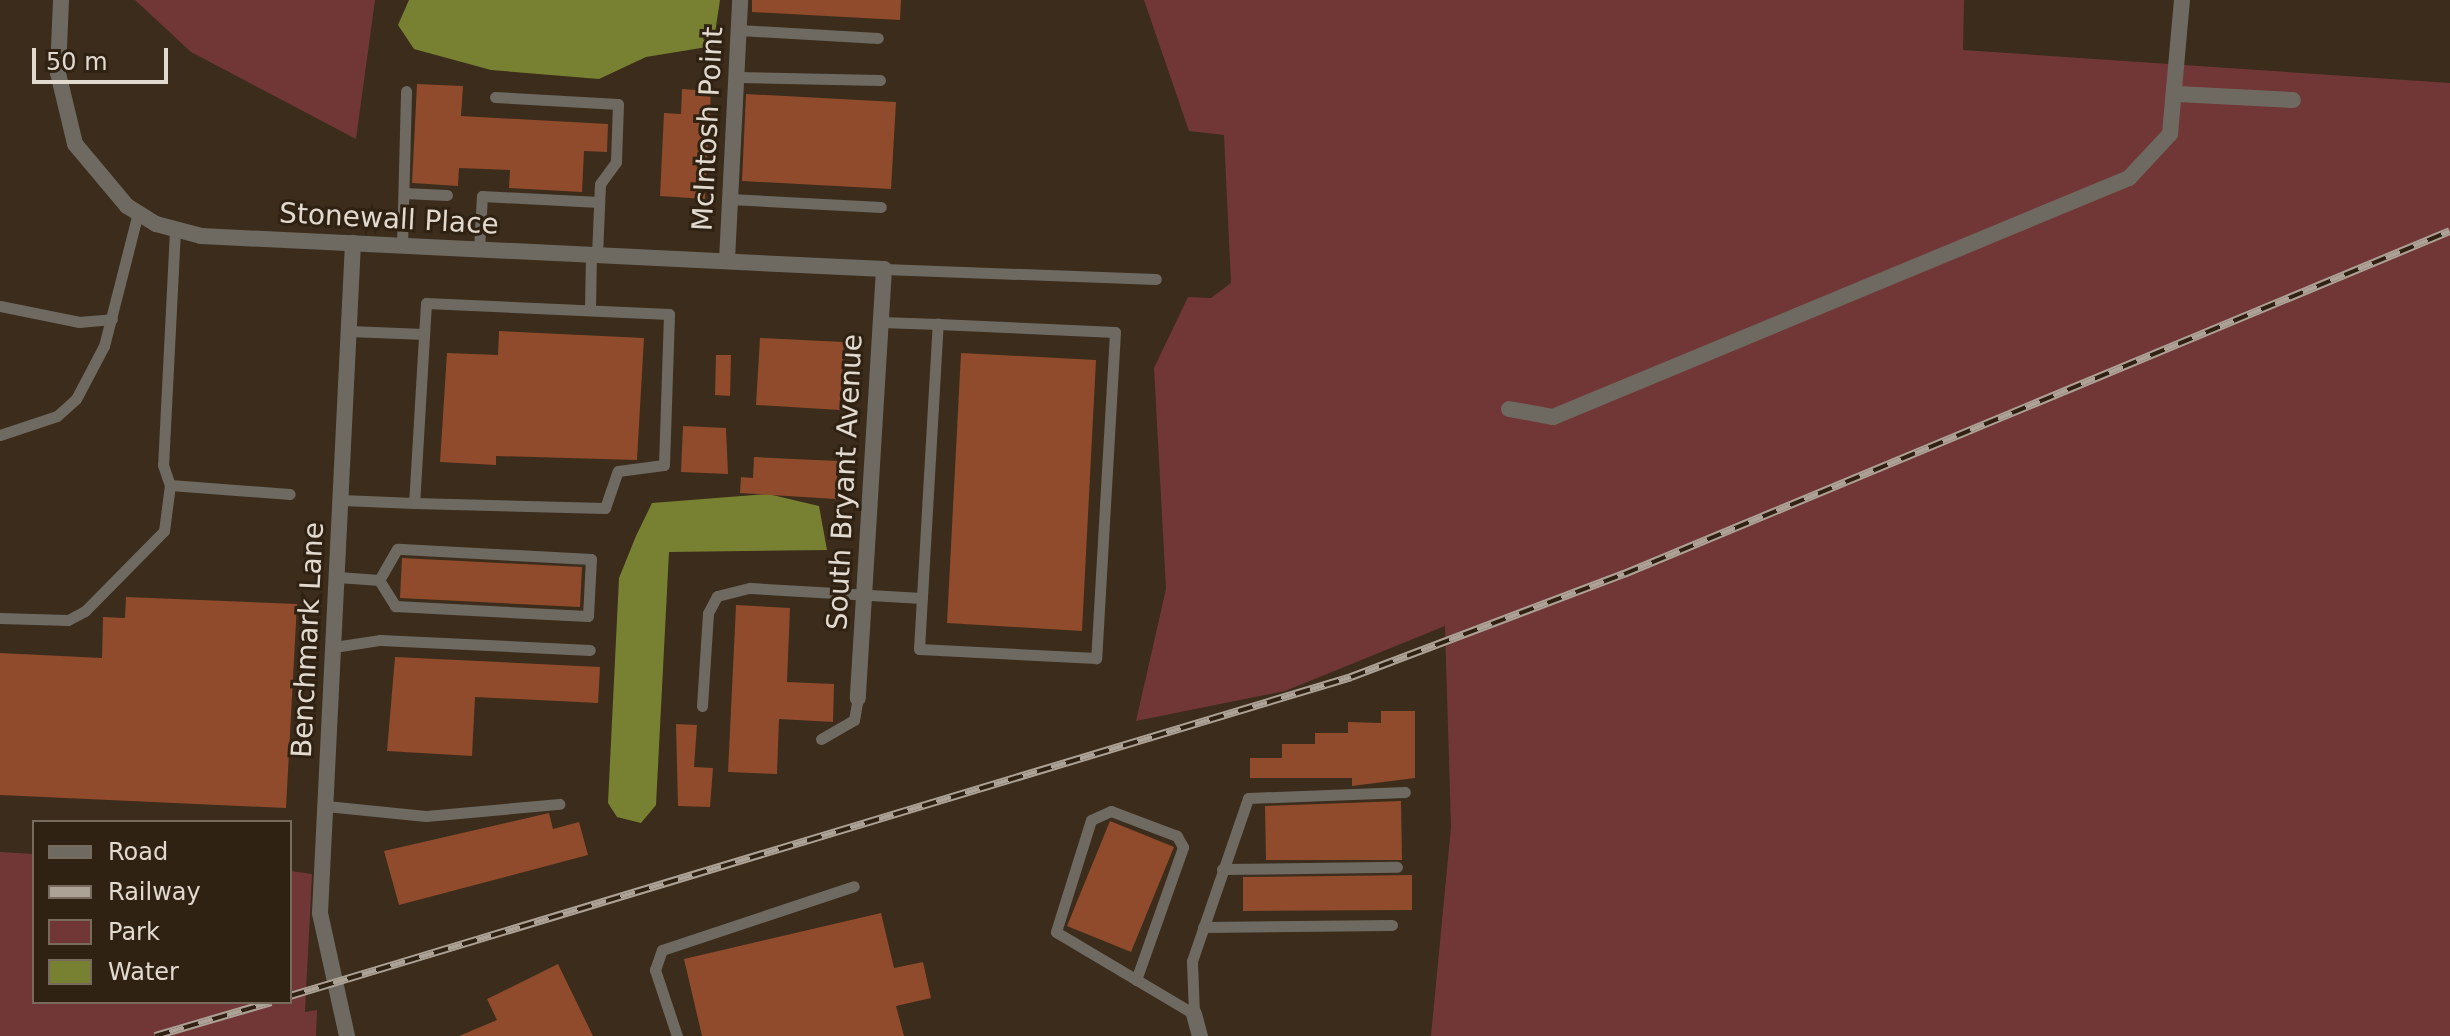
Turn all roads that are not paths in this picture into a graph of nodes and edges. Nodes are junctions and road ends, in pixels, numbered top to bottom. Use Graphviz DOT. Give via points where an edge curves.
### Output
graph roads {
  1 [pos="61,0"];
  2 [pos="740,0"];
  3 [pos="2182,0"];
  4 [pos="739,30"];
  5 [pos="878,38"];
  6 [pos="736,77"];
  7 [pos="880,80"];
  8 [pos="406,91"];
  9 [pos="2178,94"];
  10 [pos="495,97"];
  11 [pos="2293,100"];
  12 [pos="404,193"];
  13 [pos="447,195"];
  14 [pos="730,199"];
  15 [pos="599,202"];
  16 [pos="881,207"];
  17 [pos="138,213"];
  18 [pos="175,230"];
  19 [pos="353,243"];
  20 [pos="402,246"];
  21 [pos="479,249"];
  22 [pos="594,255"];
  23 [pos="727,260"];
  24 [pos="884,269"];
  25 [pos="1156,279"];
  26 [pos="0,306"];
  27 [pos="590,310"];
  28 [pos="112,319"];
  29 [pos="881,322"];
  30 [pos="938,324"];
  31 [pos="349,331"];
  32 [pos="424,334"];
  33 [pos="1509,409"];
  34 [pos="0,435"];
  35 [pos="170,485"];
  36 [pos="290,494"];
  37 [pos="342,500"];
  38 [pos="414,503"];
  39 [pos="338,577"];
  40 [pos="379,580"];
  41 [pos="864,596"];
  42 [pos="922,598"];
  43 [pos="0,618"];
  44 [pos="334,647"];
  45 [pos="590,650"];
  46 [pos="858,698"];
  47 [pos="702,706"];
  48 [pos="821,739"];
  49 [pos="1405,792"];
  50 [pos="559,804"];
  51 [pos="326,806"];
  52 [pos="1397,867"];
  53 [pos="1222,869"];
  54 [pos="854,886"];
  55 [pos="1392,925"];
  56 [pos="1203,927"];
  57 [pos="1136,980"];
  58 [pos="1194,1014"];
  59 [pos="347,1036"];
  60 [pos="677,1036"];
  61 [pos="1200,1036"];
  1 -- 17 [label="street, Stonewall Place" via="58,73 75,144"];
  2 -- 4 [label="street, McIntosh Point"];
  3 -- 9 [label="street"];
  4 -- 5 [label="lane"];
  4 -- 6 [label="street, McIntosh Point"];
  6 -- 7 [label="lane"];
  6 -- 14 [label="street, McIntosh Point"];
  8 -- 12 [label="lane"];
  9 -- 11 [label="street"];
  9 -- 33 [label="street" via="2170,134 2129,178 1553,417"];
  10 -- 15 [label="lane" via="618,104 616,162 600,184"];
  12 -- 13 [label="lane"];
  12 -- 20 [label="lane"];
  14 -- 16 [label="lane"];
  14 -- 23 [label="street, McIntosh Point"];
  15 -- 21 [label="lane" via="482,196"];
  15 -- 22 [label="lane"];
  17 -- 18 [label="street, Stonewall Place"];
  17 -- 28 [label="lane"];
  18 -- 19 [label="street, Stonewall Place"];
  18 -- 35 [label="lane" via="163,465"];
  19 -- 20 [label="street, Stonewall Place"];
  19 -- 31 [label="street, Benchmark Lane"];
  20 -- 21 [label="street, Stonewall Place"];
  21 -- 22 [label="street, Stonewall Place"];
  22 -- 23 [label="street, Stonewall Place"];
  22 -- 27 [label="lane"];
  23 -- 24 [label="street, Stonewall Place"];
  24 -- 25 [label="lane"];
  24 -- 29 [label="street, South Bryant Avenue"];
  26 -- 28 [label="lane" via="79,322"];
  27 -- 32 [label="lane" via="426,303"];
  27 -- 38 [label="lane" via="669,314 664,465 618,471 605,508"];
  28 -- 34 [label="lane" via="76,399 34,427"];
  29 -- 30 [label="lane"];
  29 -- 41 [label="street, South Bryant Avenue"];
  30 -- 42 [label="lane"];
  30 -- 42 [label="lane" via="1115,332 1096,658 919,649"];
  31 -- 32 [label="lane"];
  31 -- 37 [label="street, Benchmark Lane"];
  32 -- 38 [label="lane"];
  35 -- 36 [label="lane"];
  35 -- 43 [label="lane" via="164,531 85,611 68,620"];
  37 -- 38 [label="lane"];
  37 -- 39 [label="street, Benchmark Lane"];
  39 -- 40 [label="lane"];
  39 -- 44 [label="street, Benchmark Lane"];
  40 -- 40 [label="lane" via="395,606 588,616 591,559 397,549"];
  41 -- 42 [label="lane"];
  41 -- 46 [label="street, South Bryant Avenue"];
  41 -- 47 [label="lane" via="750,588 717,596 708,613"];
  44 -- 45 [label="lane" via="380,640"];
  44 -- 51 [label="street, Benchmark Lane"];
  46 -- 48 [label="lane" via="854,720"];
  49 -- 53 [label="lane" via="1255,794 1243,806"];
  50 -- 51 [label="lane" via="426,816"];
  51 -- 59 [label="street, Benchmark Lane" via="320,913"];
  52 -- 53 [label="lane"];
  53 -- 56 [label="lane"];
  54 -- 60 [label="lane" via="662,950 655,970"];
  55 -- 56 [label="lane"];
  56 -- 58 [label="lane" via="1192,961"];
  57 -- 57 [label="lane" via="1065,942 1054,924 1091,820 1111,811 1177,836 1183,847"];
  57 -- 58 [label="lane"];
  58 -- 61 [label="street"];
}
